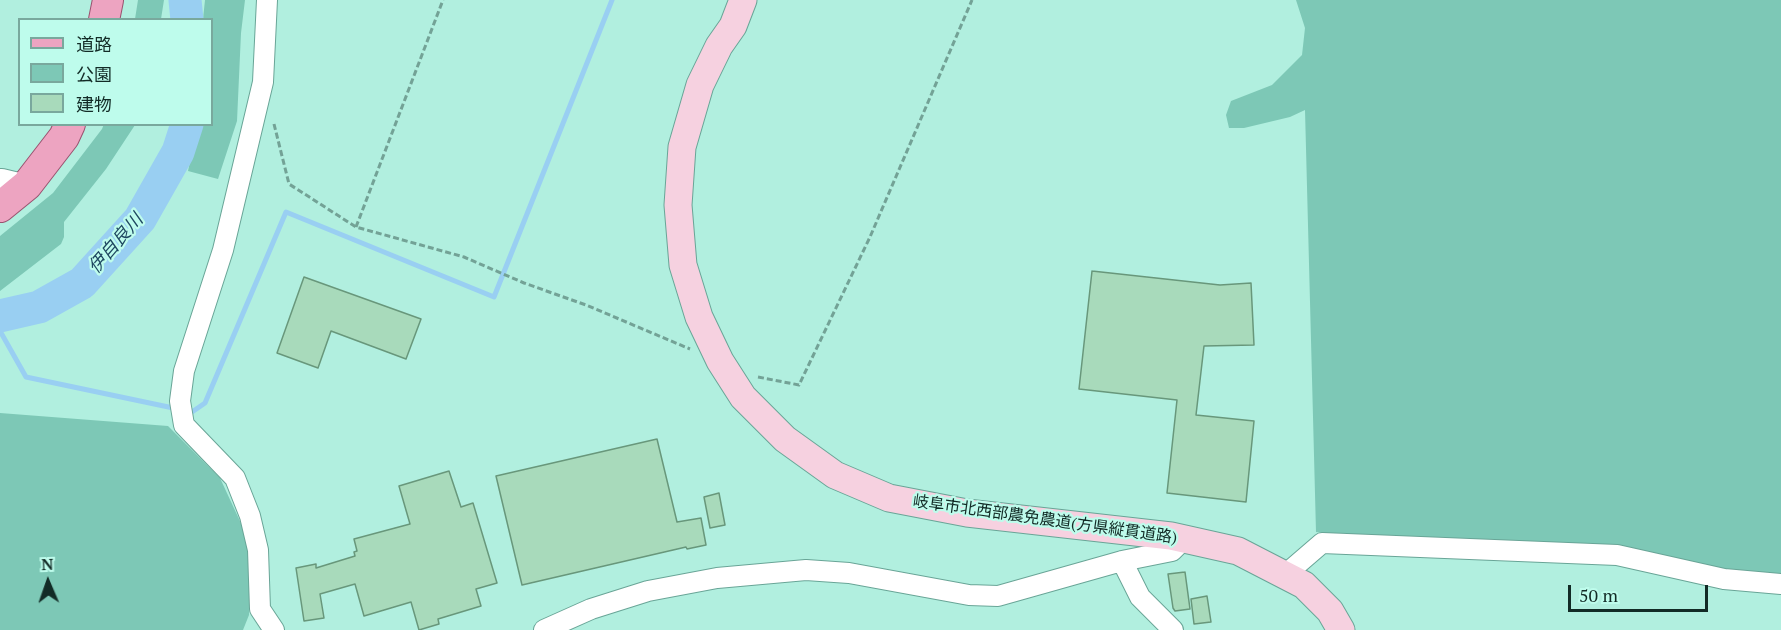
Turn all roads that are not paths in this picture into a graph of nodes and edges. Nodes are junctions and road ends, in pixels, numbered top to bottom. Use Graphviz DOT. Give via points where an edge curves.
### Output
graph roads {
  1 [pos="108,0"];
  2 [pos="267,0"];
  3 [pos="743,0"];
  4 [pos="104,18"];
  5 [pos="69,126"];
  6 [pos="14,183"];
  7 [pos="0,207"];
  8 [pos="1184,539"];
  9 [pos="1122,561"];
  10 [pos="1286,574"];
  11 [pos="1781,584"];
  12 [pos="274,630"];
  13 [pos="544,630"];
  14 [pos="1173,630"];
  15 [pos="1341,630"];
  1 -- 4 [label="main road"];
  2 -- 12 [label="street" via="262,82 223,250 184,371 180,401 184,425 235,478 258,550 260,609"];
  3 -- 8 [label="street, 岐阜市北西部農免農道(方県縦貫道路)" via="700,85 682,147 678,205 683,265 699,317 743,397 785,439 835,475 889,498 967,513"];
  5 -- 6 [label="main road" via="64,138"];
  6 -- 7 [label="main road"];
  8 -- 9 [label="street" via="1172,551"];
  8 -- 10 [label="street, 岐阜市北西部農免農道(方県縦貫道路)" via="1238,551"];
  9 -- 13 [label="street" via="998,596 969,596 849,573 806,570 717,578 648,591 591,609"];
  9 -- 14 [label="street" via="1140,597"];
  10 -- 11 [label="street" via="1322,543 1617,555 1724,579"];
  10 -- 15 [label="street, 岐阜市北西部農免農道(方県縦貫道路)" via="1323,604"];
}
